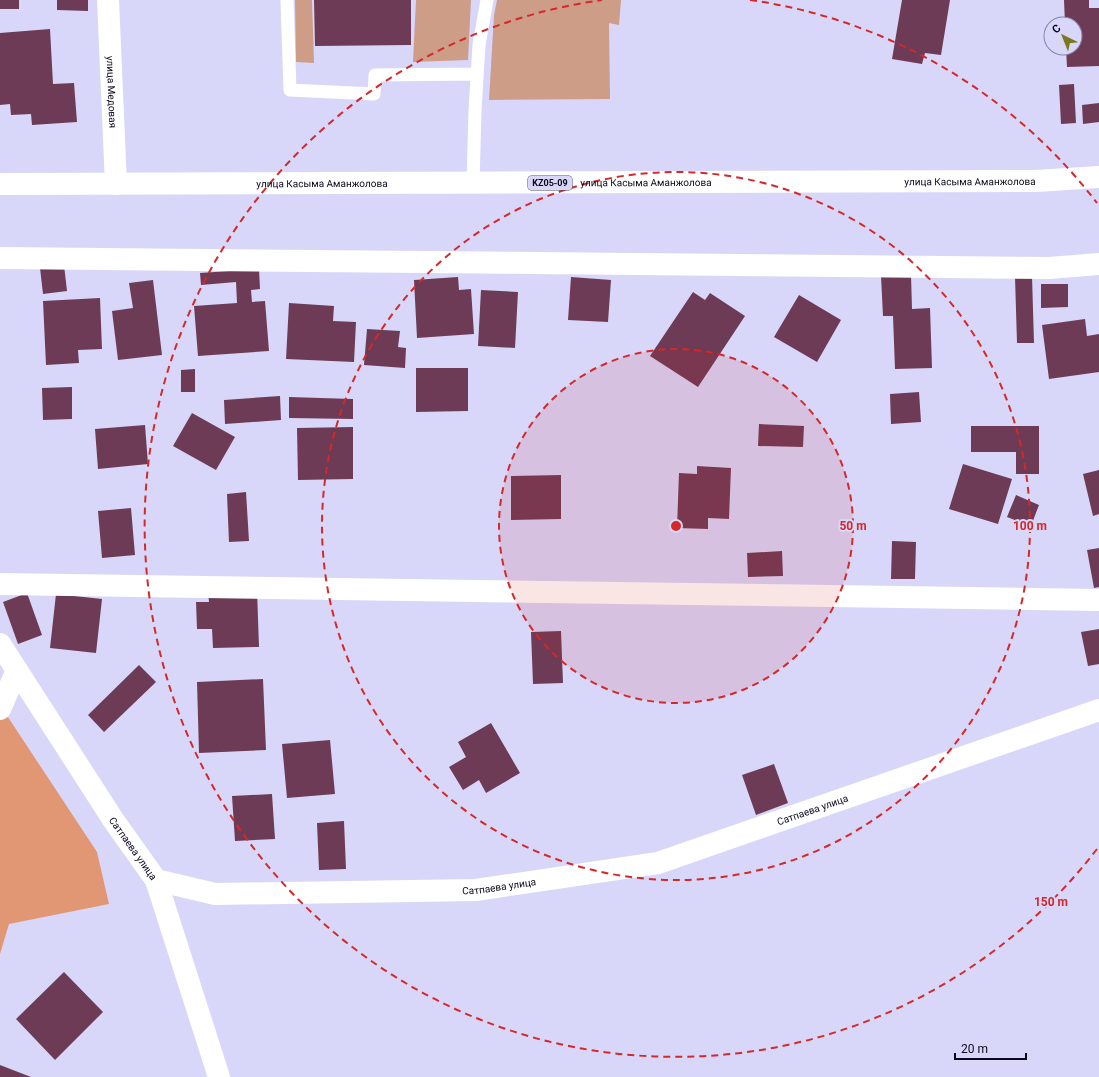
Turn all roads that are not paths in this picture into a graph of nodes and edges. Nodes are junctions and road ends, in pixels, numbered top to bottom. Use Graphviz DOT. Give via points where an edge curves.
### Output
graph roads {
  1 [pos="108,0"];
  2 [pos="287,0"];
  3 [pos="487,0"];
  4 [pos="477,74"];
  5 [pos="1099,177"];
  6 [pos="473,183"];
  7 [pos="0,184"];
  8 [pos="116,184"];
  9 [pos="0,258"];
  10 [pos="1099,264"];
  11 [pos="0,584"];
  12 [pos="1099,600"];
  13 [pos="0,644"];
  14 [pos="16,670"];
  15 [pos="0,709"];
  16 [pos="1099,710"];
  17 [pos="156,880"];
  18 [pos="218,1077"];
  1 -- 8 [label="street, улица Медовая"];
  2 -- 4 [label="lane" via="290,90 374,94 375,75"];
  3 -- 4 [label="lane"];
  4 -- 6 [label="lane"];
  5 -- 6 [label="street, улица Касыма Аманжолова / KZ05-09" via="1036,181"];
  6 -- 8 [label="street, улица Касыма Аманжолова / KZ05-09"];
  7 -- 8 [label="street, улица Касыма Аманжолова / KZ05-09"];
  9 -- 10 [label="street" via="1049,268"];
  11 -- 12 [label="street"];
  13 -- 14 [label="street, Сатпаева улица"];
  14 -- 15 [label="street"];
  14 -- 17 [label="street, Сатпаева улица" via="114,821"];
  16 -- 17 [label="street, Сатпаева улица" via="658,864 476,890 215,894"];
  17 -- 18 [label="street"];
}
